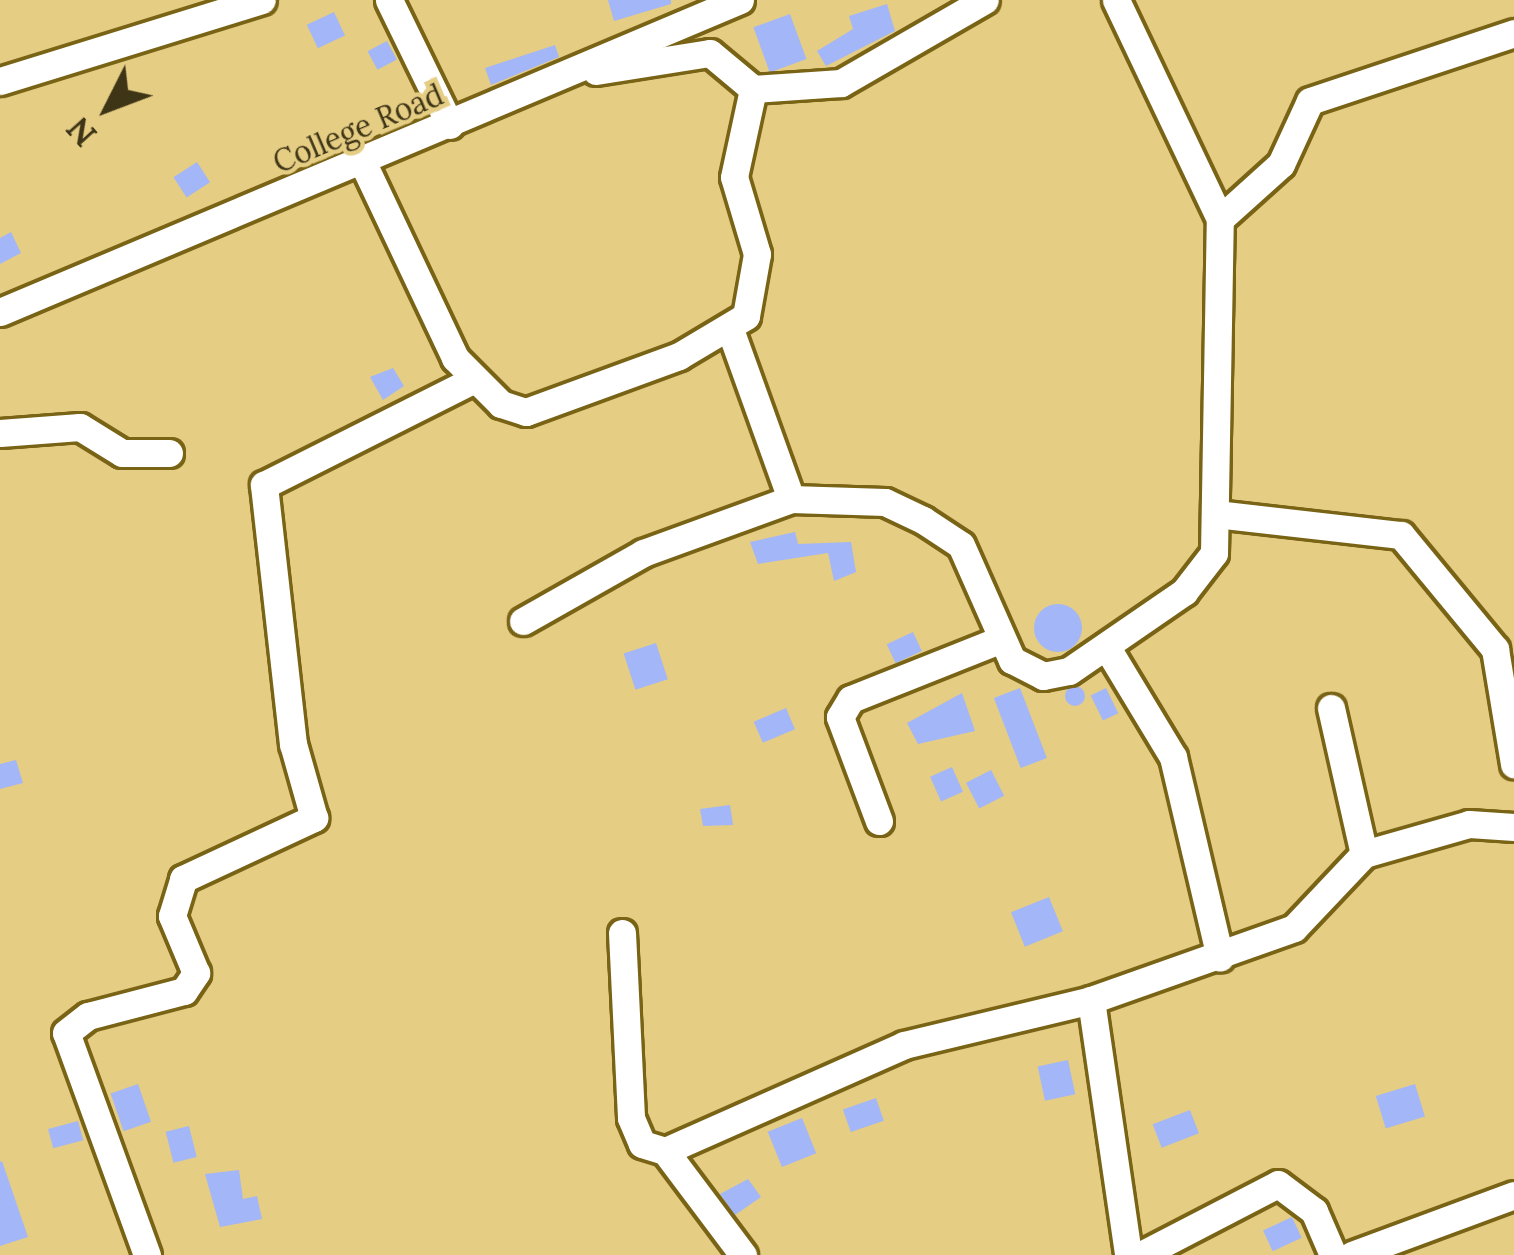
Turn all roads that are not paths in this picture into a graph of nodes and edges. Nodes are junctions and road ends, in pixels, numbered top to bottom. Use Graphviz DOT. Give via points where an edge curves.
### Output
graph roads {
  1 [pos="262,0"];
  2 [pos="389,0"];
  3 [pos="740,0"];
  4 [pos="985,0"];
  5 [pos="1116,0"];
  6 [pos="1514,33"];
  7 [pos="580,69"];
  8 [pos="0,81"];
  9 [pos="753,89"];
  10 [pos="450,125"];
  11 [pos="363,163"];
  12 [pos="1220,219"];
  13 [pos="0,312"];
  14 [pos="731,332"];
  15 [pos="472,380"];
  16 [pos="0,433"];
  17 [pos="170,453"];
  18 [pos="791,499"];
  19 [pos="1216,514"];
  20 [pos="523,621"];
  21 [pos="998,640"];
  22 [pos="1106,646"];
  23 [pos="1331,708"];
  24 [pos="1514,764"];
  25 [pos="879,821"];
  26 [pos="1514,827"];
  27 [pos="1364,854"];
  28 [pos="622,933"];
  29 [pos="1220,958"];
  30 [pos="1091,1000"];
  31 [pos="665,1151"];
  32 [pos="1514,1195"];
  33 [pos="1195,1245"];
  34 [pos="147,1255"];
  35 [pos="743,1255"];
  36 [pos="1128,1255"];
  37 [pos="1141,1255"];
  38 [pos="1333,1255"];
  39 [pos="1352,1255"];
  1 -- 8 [label="street"];
  2 -- 10 [label="street"];
  3 -- 7 [label="street, College Road"];
  4 -- 9 [label="street" via="842,82"];
  5 -- 12 [label="street"];
  6 -- 12 [label="street" via="1310,101 1281,164"];
  7 -- 9 [label="street" via="710,53"];
  7 -- 10 [label="street, College Road"];
  9 -- 14 [label="street" via="734,177 757,254 746,316"];
  10 -- 11 [label="street, College Road"];
  11 -- 13 [label="street, College Road"];
  11 -- 15 [label="street"];
  12 -- 19 [label="street"];
  14 -- 15 [label="street" via="526,412"];
  14 -- 18 [label="street"];
  15 -- 34 [label="street" via="264,485 258,500 314,818 183,879 172,916 196,973 184,991 88,1016 66,1033"];
  16 -- 17 [label="street" via="80,427 122,453"];
  18 -- 20 [label="street" via="643,553"];
  18 -- 21 [label="street" via="884,502 961,545"];
  19 -- 22 [label="street" via="1206,567"];
  19 -- 24 [label="street" via="1400,536 1495,649"];
  21 -- 22 [label="street" via="1043,676"];
  21 -- 25 [label="street" via="851,699 840,717"];
  22 -- 29 [label="street" via="1174,758"];
  23 -- 27 [label="street"];
  26 -- 27 [label="street" via="1469,824"];
  27 -- 29 [label="street" via="1294,928"];
  28 -- 31 [label="street" via="632,1118 642,1144"];
  29 -- 30 [label="street"];
  30 -- 31 [label="street" via="904,1045"];
  30 -- 36 [label="street"];
  31 -- 35 [label="street"];
  32 -- 39 [label="street"];
  33 -- 37 [label="street"];
  33 -- 38 [label="street" via="1278,1184 1314,1211"];
}
